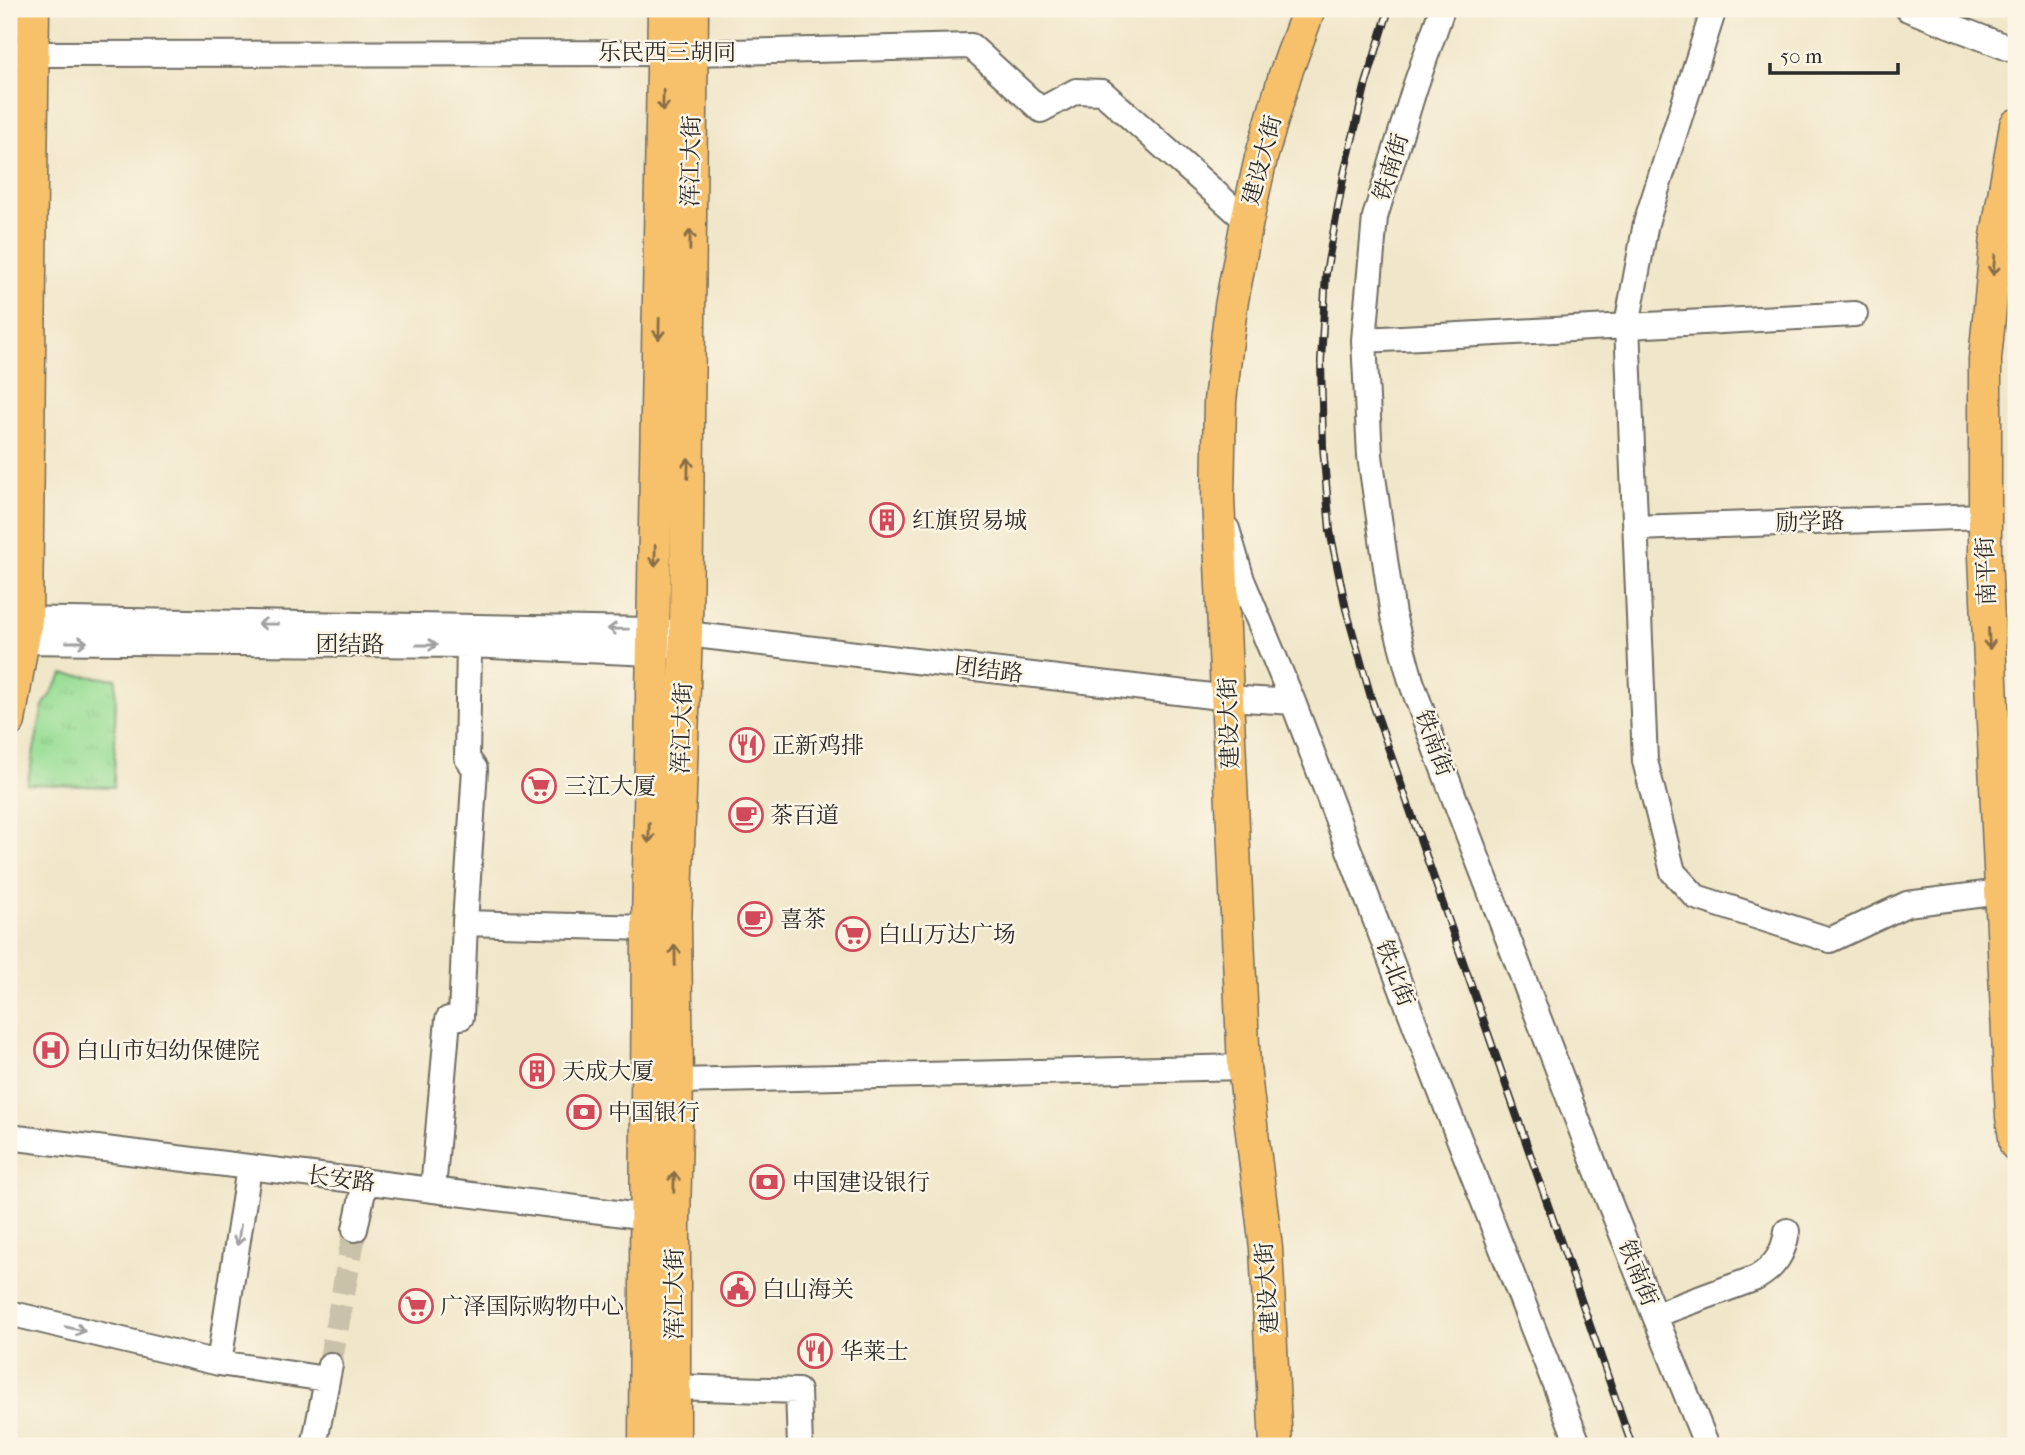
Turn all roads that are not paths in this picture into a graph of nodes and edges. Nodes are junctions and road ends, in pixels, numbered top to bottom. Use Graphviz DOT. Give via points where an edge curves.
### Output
graph roads {
  1 [pos="33,9"];
  2 [pos="664,9"];
  3 [pos="692,9"];
  4 [pos="1309,9"];
  5 [pos="1442,9"];
  6 [pos="1714,9"];
  7 [pos="1908,9"];
  8 [pos="2016,51"];
  9 [pos="678,53"];
  10 [pos="21,54"];
  11 [pos="2016,125"];
  12 [pos="1247,220"];
  13 [pos="1855,314"];
  14 [pos="1627,325"];
  15 [pos="1364,340"];
  16 [pos="1218,498"];
  17 [pos="1984,516"];
  18 [pos="1635,528"];
  19 [pos="17,630"];
  20 [pos="686,634"];
  21 [pos="653,641"];
  22 [pos="469,645"];
  23 [pos="1228,698"];
  24 [pos="1293,702"];
  25 [pos="9,721"];
  26 [pos="2001,892"];
  27 [pos="465,923"];
  28 [pos="648,928"];
  29 [pos="2012,1033"];
  30 [pos="2013,1064"];
  31 [pos="1244,1067"];
  32 [pos="677,1081"];
  33 [pos="9,1137"];
  34 [pos="2016,1144"];
  35 [pos="249,1168"];
  36 [pos="365,1182"];
  37 [pos="433,1190"];
  38 [pos="660,1218"];
  39 [pos="355,1229"];
  40 [pos="1787,1231"];
  41 [pos="9,1313"];
  42 [pos="1655,1315"];
  43 [pos="219,1363"];
  44 [pos="674,1387"];
  45 [pos="314,1446"];
  46 [pos="645,1446"];
  47 [pos="674,1446"];
  48 [pos="800,1446"];
  49 [pos="1276,1446"];
  50 [pos="1579,1446"];
  51 [pos="1707,1446"];
  1 -- 10 [label="main road"];
  2 -- 9 [label="main road, 浑江大街"];
  3 -- 9 [label="main road, 浑江大街"];
  4 -- 12 [label="main road, 建设大街" via="1285,75"];
  5 -- 15 [label="street, 铁南街" via="1376,217"];
  6 -- 14 [label="street" via="1646,223"];
  7 -- 8 [label="street"];
  9 -- 10 [label="street, 乐民西三胡同"];
  9 -- 12 [label="street, 乐民西三胡同" via="971,46 1041,110 1076,92 1102,92"];
  20 -- 9 [label="main road, 浑江大街, one-way"];
  9 -- 21 [label="main road, 浑江大街, one-way"];
  10 -- 19 [label="main road"];
  11 -- 17 [label="main road, 南平街, one-way" via="1997,236 1985,359"];
  12 -- 16 [label="main road, 建设大街" via="1220,401"];
  13 -- 14 [label="street"];
  14 -- 15 [label="street"];
  14 -- 18 [label="street"];
  15 -- 42 [label="street, 铁南街" via="1370,456 1380,531 1393,615 1412,681"];
  16 -- 23 [label="main road, 建设大街"];
  16 -- 24 [label="street, 铁北街" via="1242,580"];
  17 -- 18 [label="street, 励学路"];
  17 -- 26 [label="main road, 南平街, one-way"];
  18 -- 26 [label="street" via="1645,761 1674,872 1696,897 1830,940 1907,904"];
  21 -- 19 [label="street, 团结路, one-way"];
  19 -- 22 [label="street, 团结路, one-way"];
  19 -- 25 [label="main road"];
  20 -- 21 [label="street, 团结路"];
  20 -- 23 [label="street, 团结路"];
  32 -- 20 [label="main road, 浑江大街, one-way" via="675,925"];
  21 -- 22 [label="street, 团结路"];
  21 -- 28 [label="main road, 浑江大街, one-way"];
  22 -- 27 [label="street" via="467,758 475,769"];
  23 -- 24 [label="street, 团结路"];
  23 -- 31 [label="main road, 建设大街"];
  24 -- 50 [label="street, 铁北街"];
  26 -- 29 [label="main road, 南平街"];
  27 -- 28 [label="street"];
  27 -- 37 [label="street" via="461,1017 448,1019"];
  28 -- 38 [label="main road, 浑江大街"];
  29 -- 30 [label="main road, 南平街"];
  30 -- 34 [label="main road, 南平街"];
  31 -- 32 [label="street"];
  31 -- 49 [label="main road, 建设大街" via="1266,1248"];
  38 -- 32 [label="main road, 浑江大街, one-way"];
  33 -- 35 [label="street, 长安路"];
  35 -- 36 [label="street, 长安路"];
  35 -- 43 [label="street, one-way"];
  36 -- 37 [label="street, 长安路"];
  36 -- 39 [label="street"];
  37 -- 38 [label="street, 长安路"];
  38 -- 44 [label="main road, 浑江大街"];
  38 -- 46 [label="main road, 浑江大街"];
  40 -- 42 [label="street" via="1785,1246 1769,1271"];
  41 -- 43 [label="street, one-way"];
  42 -- 51 [label="street, 铁南街"];
  43 -- 45 [label="street" via="328,1372"];
  44 -- 47 [label="main road, 浑江大街"];
  44 -- 48 [label="street" via="798,1391"];
}
